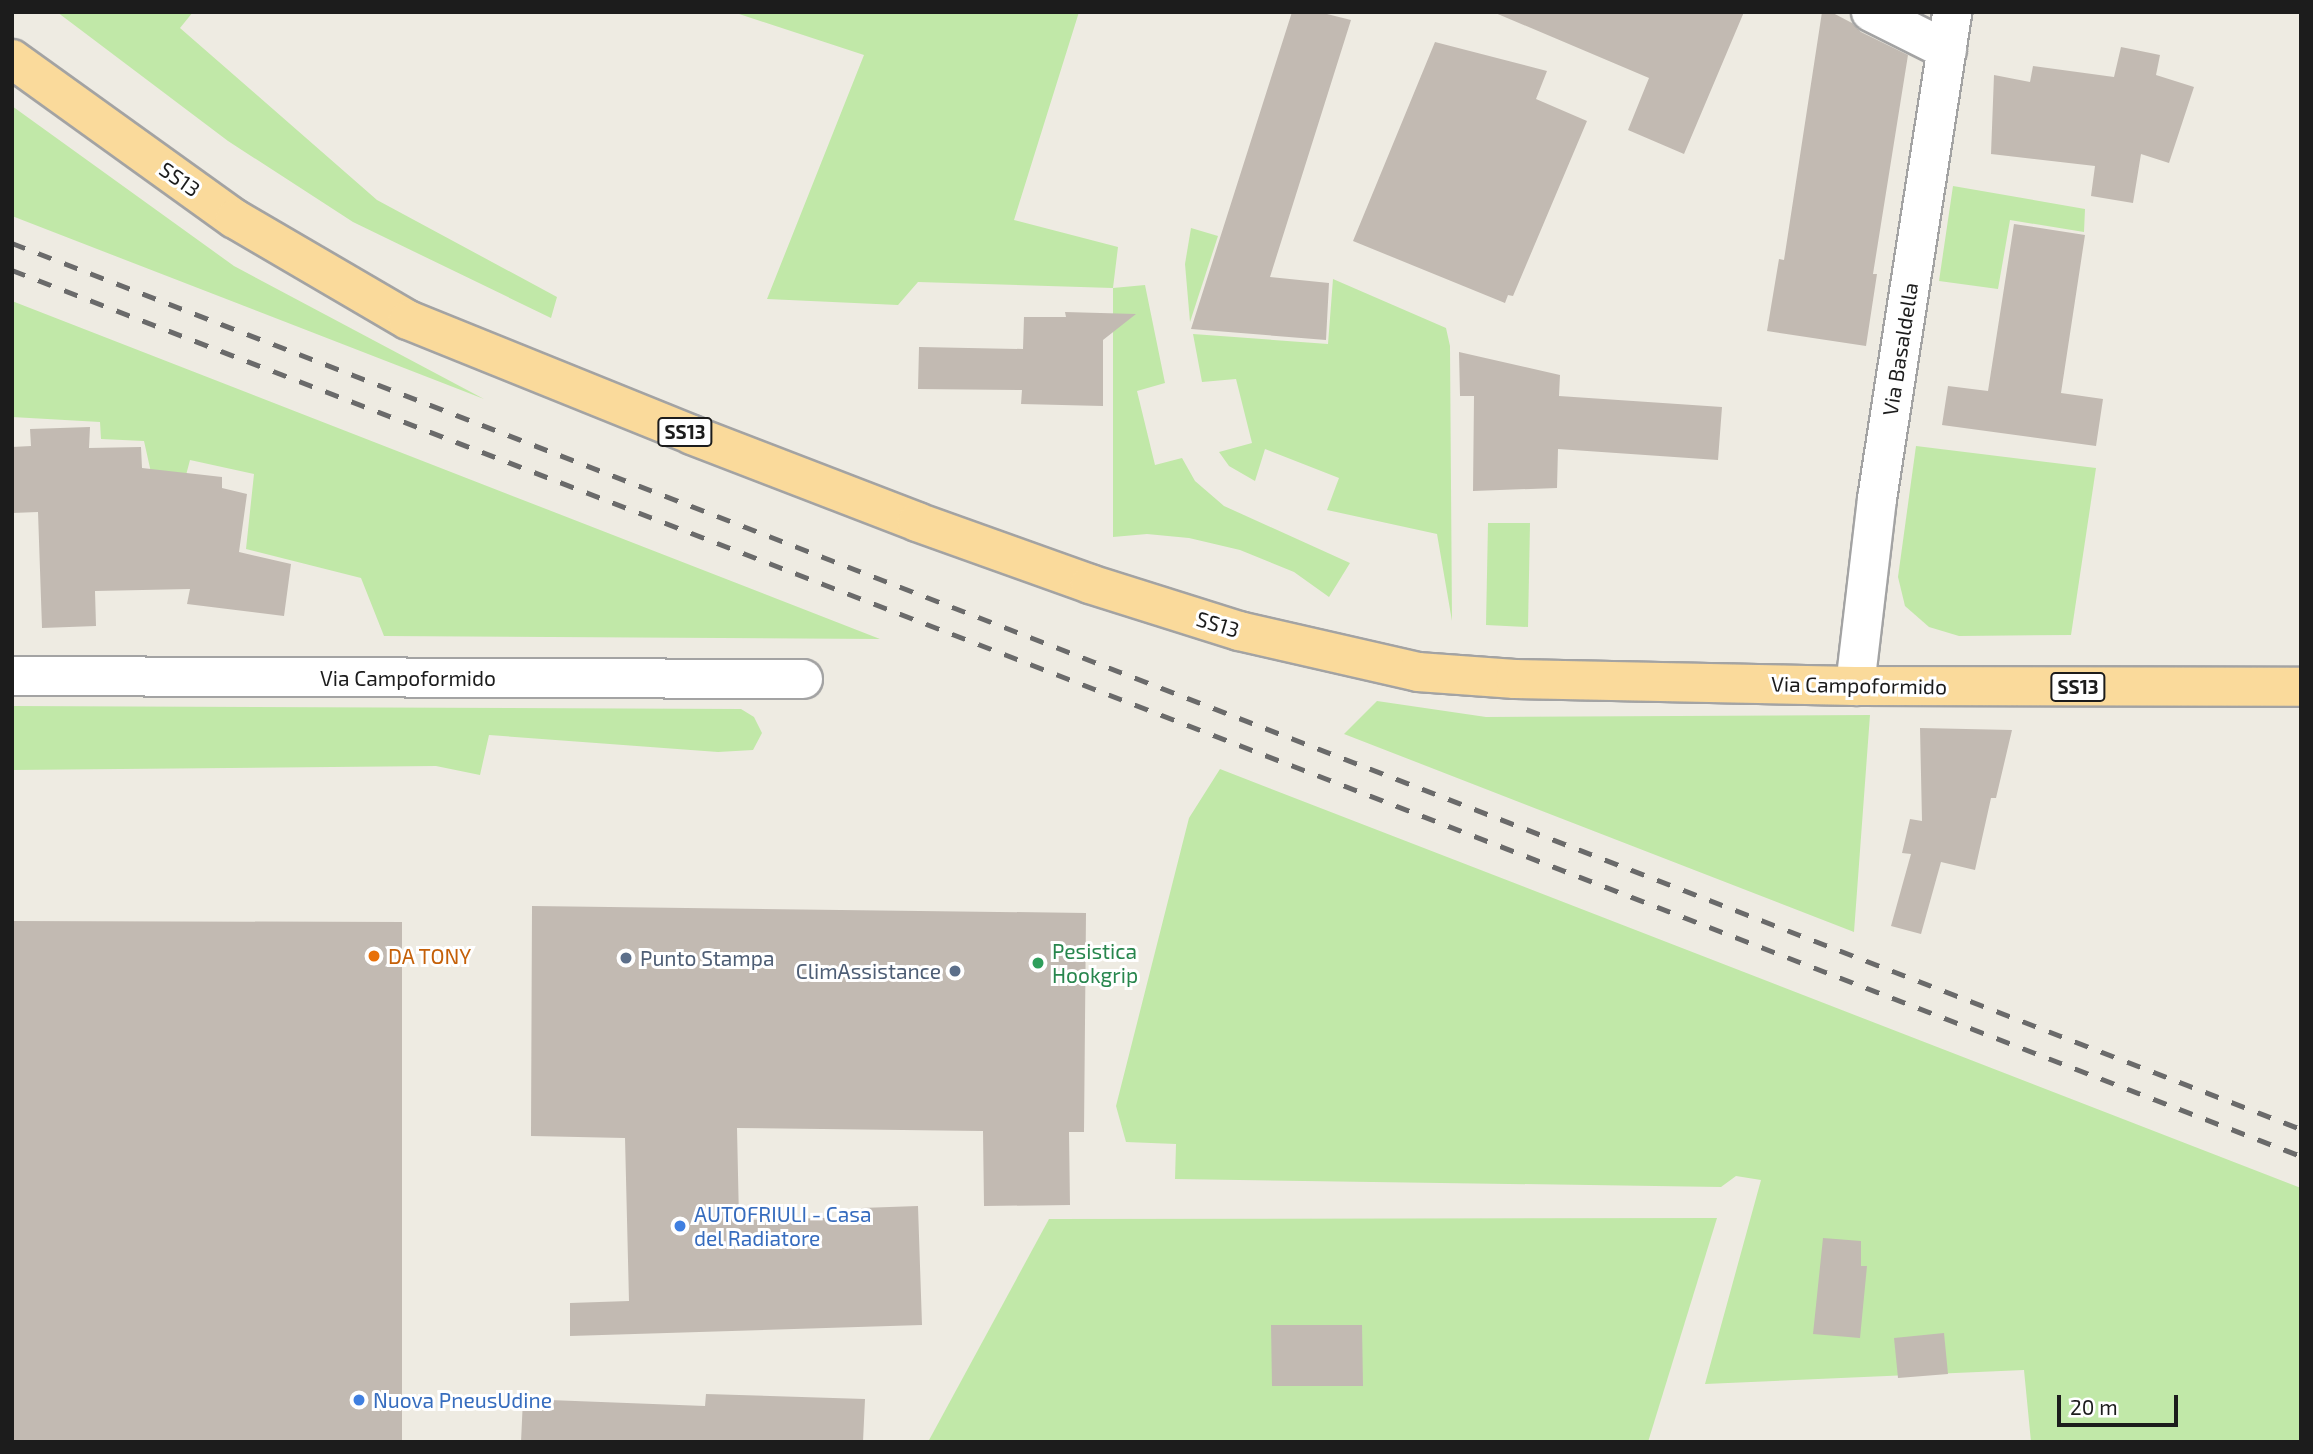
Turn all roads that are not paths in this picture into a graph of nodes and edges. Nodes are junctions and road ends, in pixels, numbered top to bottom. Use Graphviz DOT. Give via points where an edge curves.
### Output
graph roads {
  1 [pos="1871,12"];
  2 [pos="1952,12"];
  3 [pos="1947,50"];
  4 [pos="12,58"];
  5 [pos="1418,672"];
  6 [pos="12,676"];
  7 [pos="803,679"];
  8 [pos="1855,686"];
  9 [pos="2301,687"];
  1 -- 3 [label="street"];
  2 -- 3 [label="street, Via Basaldella"];
  3 -- 8 [label="street, Via Basaldella" via="1877,499"];
  4 -- 5 [label="main road, SS13 / SS13" via="236,219 408,320 692,435 1090,584 1239,631"];
  5 -- 8 [label="main road, Via Campoformido / SS13" via="1515,679"];
  6 -- 7 [label="street, Via Campoformido"];
  8 -- 9 [label="main road, Via Campoformido / SS13"];
}
